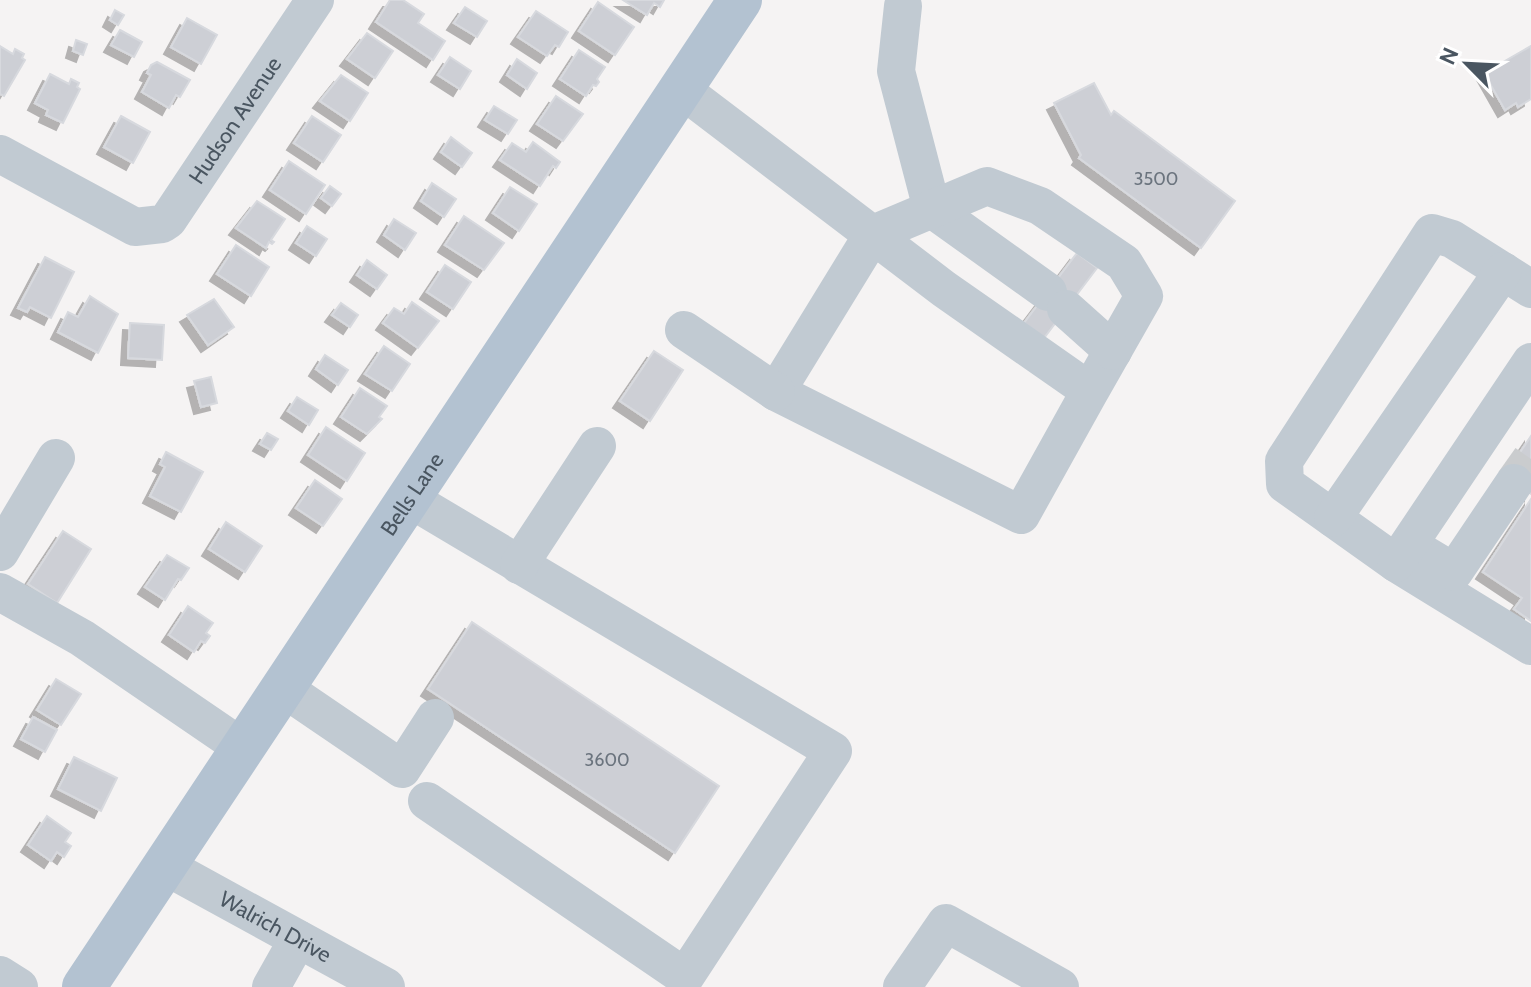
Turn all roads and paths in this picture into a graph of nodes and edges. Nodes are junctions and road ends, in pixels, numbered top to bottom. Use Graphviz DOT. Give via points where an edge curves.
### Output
graph roads {
  1 [pos="315,0"];
  2 [pos="740,0"];
  3 [pos="903,6"];
  4 [pos="681,89"];
  5 [pos="0,154"];
  6 [pos="932,209"];
  7 [pos="873,234"];
  8 [pos="1517,280"];
  9 [pos="684,330"];
  10 [pos="1113,351"];
  11 [pos="1531,362"];
  12 [pos="1090,391"];
  13 [pos="776,392"];
  14 [pos="597,446"];
  15 [pos="56,458"];
  16 [pos="1514,483"];
  17 [pos="408,498"];
  18 [pos="1333,518"];
  19 [pos="0,552"];
  20 [pos="1402,554"];
  21 [pos="519,565"];
  22 [pos="0,592"];
  23 [pos="1531,646"];
  24 [pos="283,688"];
  25 [pos="435,718"];
  26 [pos="243,748"];
  27 [pos="427,801"];
  28 [pos="165,866"];
  29 [pos="298,939"];
  30 [pos="0,975"];
  31 [pos="19,987"];
  32 [pos="84,987"];
  33 [pos="271,987"];
  34 [pos="386,987"];
  35 [pos="902,987"];
  36 [pos="1060,987"];
  1 -- 5 [label="street, Hudson Avenue" via="162,224 135,227"];
  2 -- 4 [label="main road, Bells Lane"];
  3 -- 6 [label="street" via="896,71"];
  4 -- 7 [label="street"];
  4 -- 17 [label="main road, Bells Lane"];
  6 -- 7 [label="street"];
  6 -- 10 [label="street" via="1057,301"];
  6 -- 10 [label="street" via="987,186 1040,206 1124,263 1144,296"];
  7 -- 12 [label="street"];
  7 -- 13 [label="street"];
  8 -- 18 [label="street"];
  8 -- 18 [label="street" via="1452,239 1432,233 1284,461 1285,484"];
  9 -- 13 [label="street"];
  10 -- 12 [label="street"];
  11 -- 20 [label="street"];
  12 -- 13 [label="street" via="1021,515"];
  14 -- 21 [label="street"];
  15 -- 19 [label="street"];
  16 -- 20 [label="street" via="1454,572"];
  17 -- 21 [label="street"];
  17 -- 24 [label="main road, Bells Lane"];
  18 -- 20 [label="street"];
  20 -- 23 [label="street"];
  21 -- 27 [label="street" via="833,751 685,977"];
  22 -- 26 [label="street" via="82,638"];
  24 -- 25 [label="street" via="402,769"];
  24 -- 26 [label="main road, Bells Lane"];
  26 -- 28 [label="main road, Bells Lane"];
  28 -- 29 [label="street, Walrich Drive"];
  28 -- 32 [label="main road, Bells Lane"];
  29 -- 33 [label="street"];
  29 -- 34 [label="street, Walrich Drive"];
  30 -- 31 [label="street"];
  35 -- 36 [label="street" via="946,923"];
}
